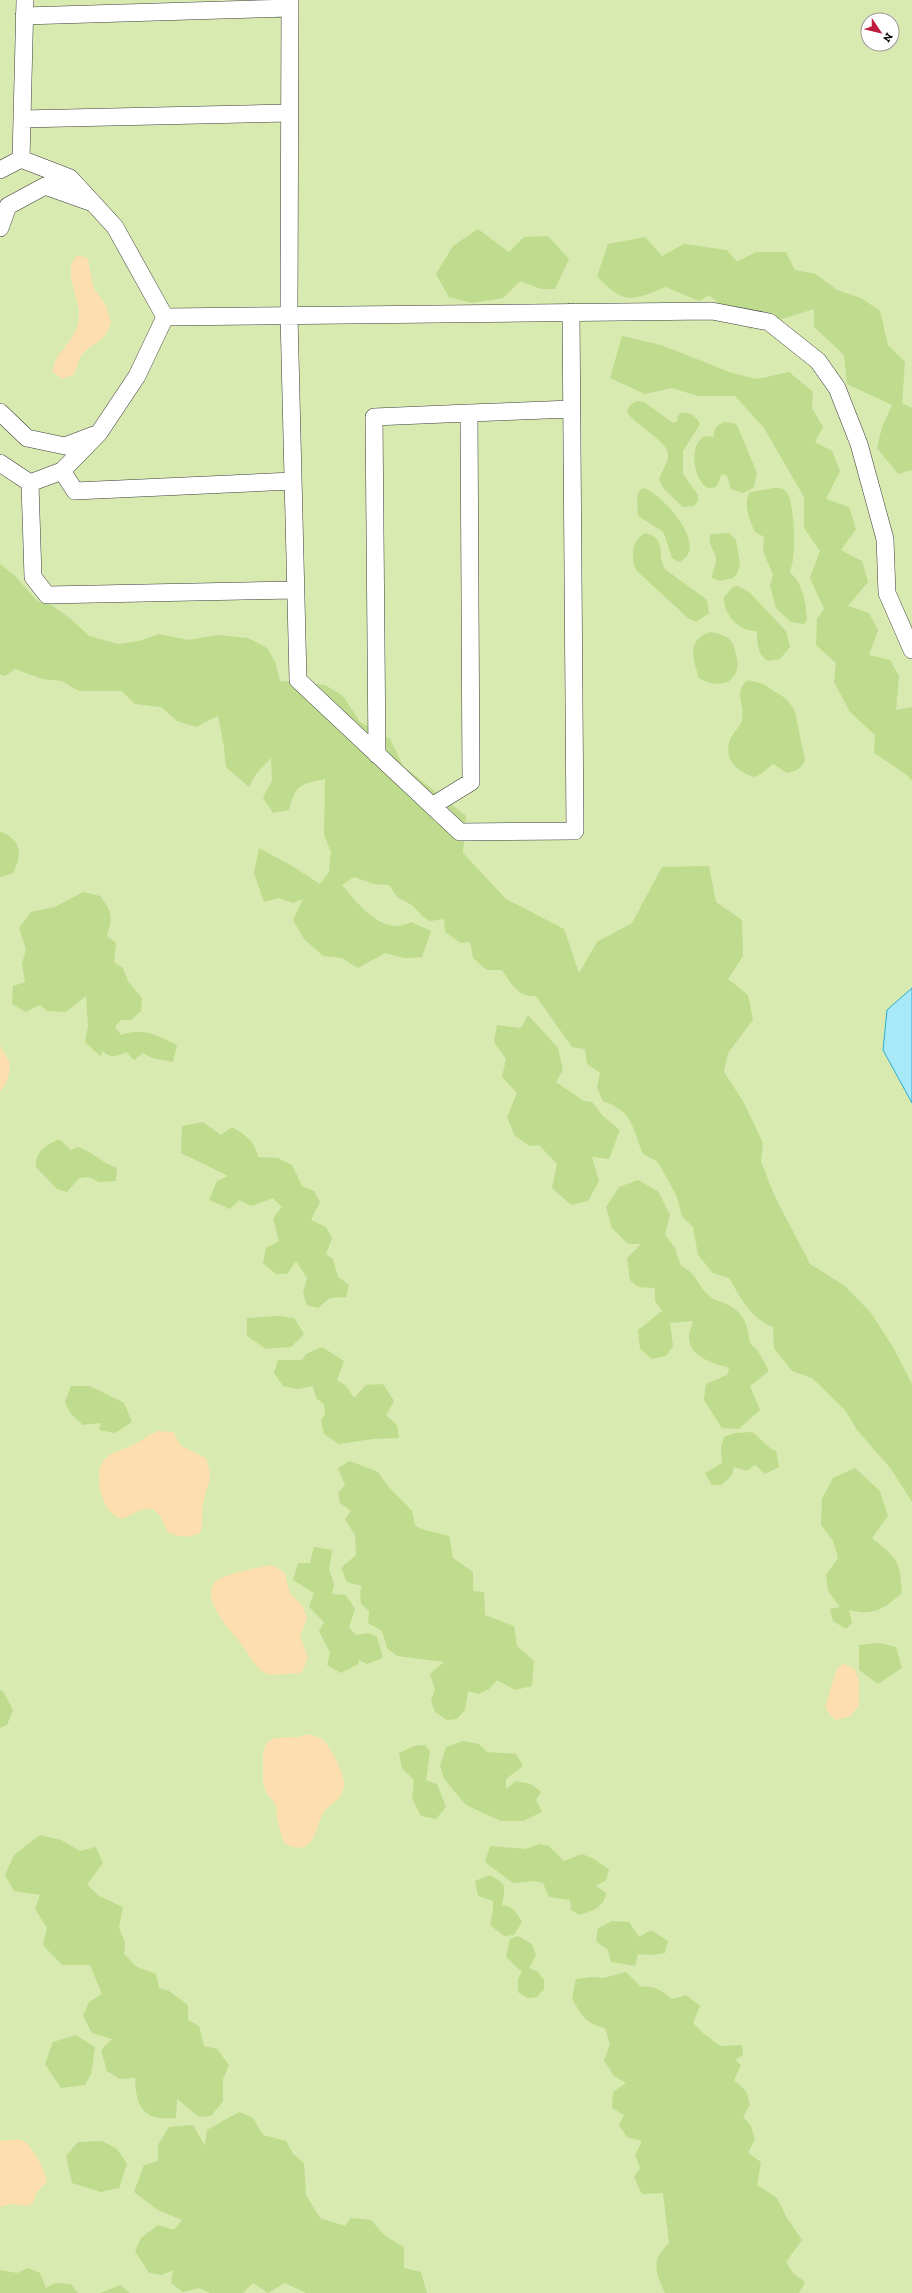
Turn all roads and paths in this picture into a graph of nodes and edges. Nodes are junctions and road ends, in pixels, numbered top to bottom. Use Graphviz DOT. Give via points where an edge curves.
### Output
graph roads {
  1 [pos="290,4"];
  2 [pos="24,8"];
  3 [pos="289,113"];
  4 [pos="22,119"];
  5 [pos="21,159"];
  6 [pos="0,170"];
  7 [pos="94,204"];
  8 [pos="0,228"];
  9 [pos="571,312"];
  10 [pos="289,315"];
  11 [pos="165,317"];
  12 [pos="572,409"];
  13 [pos="0,412"];
  14 [pos="469,413"];
  15 [pos="99,433"];
  16 [pos="0,463"];
  17 [pos="62,471"];
  18 [pos="293,482"];
  19 [pos="30,483"];
  20 [pos="296,590"];
  21 [pos="912,650"];
  22 [pos="377,755"];
  23 [pos="432,806"];
  1 -- 2 [label="lane"];
  1 -- 3 [label="lane"];
  2 -- 4 [label="lane"];
  3 -- 4 [label="lane"];
  3 -- 10 [label="lane"];
  4 -- 5 [label="lane"];
  5 -- 6 [label="lane"];
  5 -- 7 [label="lane" via="70,178"];
  7 -- 8 [label="lane" via="45,186 8,206"];
  7 -- 11 [label="lane" via="115,227"];
  9 -- 10 [label="lane"];
  9 -- 12 [label="lane"];
  9 -- 21 [label="lane" via="712,311 769,322 818,361 837,388 859,444 885,539 887,593"];
  10 -- 11 [label="lane"];
  10 -- 18 [label="lane"];
  11 -- 15 [label="lane" via="137,376"];
  12 -- 14 [label="lane"];
  12 -- 23 [label="lane" via="575,831 460,832"];
  13 -- 15 [label="lane" via="27,438 65,446"];
  14 -- 22 [label="lane" via="374,417"];
  14 -- 23 [label="lane" via="471,782"];
  15 -- 17 [label="lane"];
  16 -- 19 [label="lane"];
  17 -- 18 [label="lane" via="75,491"];
  17 -- 19 [label="lane"];
  18 -- 20 [label="lane"];
  19 -- 20 [label="lane" via="33,577 47,595"];
  20 -- 22 [label="lane" via="298,680"];
  22 -- 23 [label="lane"];
}
